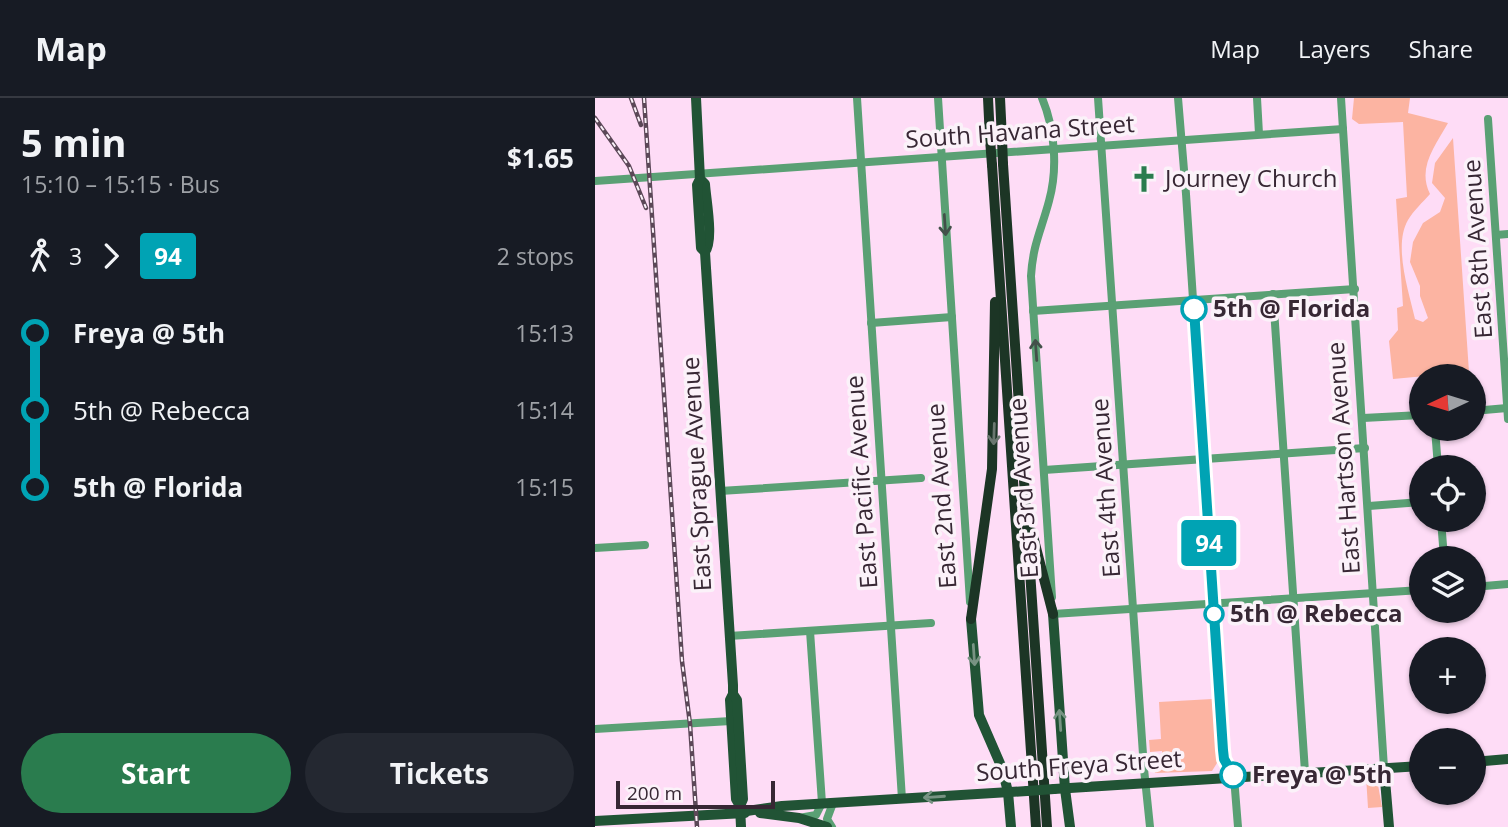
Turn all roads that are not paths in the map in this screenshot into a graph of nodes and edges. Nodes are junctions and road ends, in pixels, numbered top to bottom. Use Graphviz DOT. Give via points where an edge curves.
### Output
graph roads {
  1 [pos="696,98"];
  2 [pos="857,98"];
  3 [pos="938,98"];
  4 [pos="988,98"];
  5 [pos="1000,98"];
  6 [pos="1042,98"];
  7 [pos="1098,98"];
  8 [pos="1178,98"];
  9 [pos="1257,98"];
  10 [pos="1341,98"];
  11 [pos="1488,119"];
  12 [pos="1343,129"];
  13 [pos="1259,134"];
  14 [pos="996,139"];
  15 [pos="1182,140"];
  16 [pos="1102,145"];
  17 [pos="1053,149"];
  18 [pos="941,157"];
  19 [pos="861,163"];
  20 [pos="998,165"];
  21 [pos="700,176"];
  22 [pos="595,181"];
  23 [pos="994,194"];
  24 [pos="1508,234"];
  25 [pos="1496,235"];
  26 [pos="1355,289"];
  27 [pos="1273,294"];
  28 [pos="1193,299"];
  29 [pos="1112,305"];
  30 [pos="1033,311"];
  31 [pos="951,317"];
  32 [pos="871,323"];
  33 [pos="1507,408"];
  34 [pos="1486,410"];
  35 [pos="1409,416"];
  36 [pos="1363,418"];
  37 [pos="1508,419"];
  38 [pos="1365,448"];
  39 [pos="1284,453"];
  40 [pos="1204,459"];
  41 [pos="1123,464"];
  42 [pos="1044,470"];
  43 [pos="921,478"];
  44 [pos="881,480"];
  45 [pos="720,491"];
  46 [pos="1409,503"];
  47 [pos="1025,506"];
  48 [pos="1369,506"];
  49 [pos="645,544"];
  50 [pos="595,548"];
  51 [pos="1508,584"];
  52 [pos="1486,586"];
  53 [pos="1409,591"];
  54 [pos="1374,592"];
  55 [pos="1294,598"];
  56 [pos="1213,603"];
  57 [pos="1133,608"];
  58 [pos="1053,614"];
  59 [pos="971,619"];
  60 [pos="931,622"];
  61 [pos="891,625"];
  62 [pos="810,631"];
  63 [pos="729,636"];
  64 [pos="733,694"];
  65 [pos="731,722"];
  66 [pos="595,729"];
  67 [pos="1508,759"];
  68 [pos="1486,761"];
  69 [pos="1409,766"];
  70 [pos="1384,768"];
  71 [pos="1355,770"];
  72 [pos="1305,772"];
  73 [pos="1234,777"];
  74 [pos="1147,782"];
  75 [pos="1059,789"];
  76 [pos="1008,792"];
  77 [pos="1386,795"];
  78 [pos="902,799"];
  79 [pos="828,803"];
  80 [pos="740,809"];
  81 [pos="799,818"];
  82 [pos="595,821"];
  83 [pos="656,822"];
  84 [pos="741,827"];
  85 [pos="830,827"];
  86 [pos="1011,827"];
  87 [pos="1036,827"];
  88 [pos="1047,827"];
  89 [pos="1070,827"];
  90 [pos="1150,827"];
  91 [pos="1238,827"];
  92 [pos="1389,827"];
  1 -- 21 [label="main road, East Sprague Avenue"];
  2 -- 19 [label="street"];
  3 -- 18 [label="street"];
  4 -- 14 [label="highway"];
  5 -- 14 [label="highway"];
  6 -- 17 [label="street"];
  7 -- 16 [label="street, East 4th Avenue"];
  8 -- 15 [label="street"];
  9 -- 13 [label="street"];
  10 -- 12 [label="street"];
  11 -- 25 [label="street, East 8th Avenue"];
  12 -- 13 [label="street, South Havana Street"];
  12 -- 26 [label="street, East Hartson Avenue"];
  13 -- 15 [label="street, South Havana Street"];
  14 -- 20 [label="highway, bridge"];
  15 -- 16 [label="street, South Havana Street"];
  15 -- 28 [label="street"];
  16 -- 17 [label="street, South Havana Street"];
  16 -- 29 [label="street, East 4th Avenue"];
  17 -- 18 [label="street, South Havana Street"];
  17 -- 30 [label="street, East 3rd Avenue" via="1052,190 1032,254"];
  18 -- 19 [label="street, South Havana Street"];
  18 -- 31 [label="street, East 2nd Avenue, one-way"];
  19 -- 21 [label="street, South Havana Street"];
  19 -- 32 [label="street, East Pacific Avenue"];
  20 -- 23 [label="highway"];
  20 -- 47 [label="highway"];
  21 -- 22 [label="street, South Havana Street"];
  21 -- 45 [label="main road, East Sprague Avenue" via="705,184 708,231 705,253"];
  23 -- 59 [label="highway, one-way" via="992,468"];
  23 -- 87 [label="highway"];
  24 -- 25 [label="street"];
  25 -- 33 [label="street, East 8th Avenue"];
  26 -- 27 [label="street"];
  26 -- 36 [label="street, East Hartson Avenue"];
  27 -- 28 [label="street"];
  27 -- 39 [label="street"];
  28 -- 29 [label="street"];
  28 -- 40 [label="street"];
  29 -- 30 [label="street"];
  29 -- 41 [label="street, East 4th Avenue"];
  42 -- 30 [label="street, East 3rd Avenue, one-way"];
  31 -- 32 [label="street"];
  31 -- 59 [label="street, East 2nd Avenue"];
  32 -- 44 [label="street, East Pacific Avenue"];
  33 -- 34 [label="street"];
  33 -- 37 [label="street, East 8th Avenue"];
  35 -- 36 [label="street"];
  36 -- 38 [label="street, East Hartson Avenue"];
  38 -- 39 [label="street"];
  38 -- 48 [label="street, East Hartson Avenue"];
  39 -- 40 [label="street"];
  39 -- 55 [label="street"];
  40 -- 41 [label="street"];
  40 -- 56 [label="street"];
  41 -- 42 [label="street"];
  41 -- 57 [label="street, East 4th Avenue"];
  42 -- 58 [label="street, East 3rd Avenue"];
  43 -- 44 [label="street"];
  44 -- 45 [label="street"];
  44 -- 61 [label="street, East Pacific Avenue"];
  45 -- 63 [label="main road, East Sprague Avenue"];
  46 -- 48 [label="street"];
  47 -- 58 [label="highway"];
  47 -- 88 [label="highway"];
  48 -- 54 [label="street, East Hartson Avenue"];
  49 -- 50 [label="street"];
  51 -- 52 [label="street"];
  53 -- 54 [label="street"];
  54 -- 55 [label="street"];
  54 -- 70 [label="street, East Hartson Avenue"];
  55 -- 56 [label="street"];
  55 -- 72 [label="street"];
  56 -- 57 [label="street"];
  56 -- 73 [label="street" via="1224,759"];
  57 -- 58 [label="street"];
  57 -- 74 [label="street, East 4th Avenue"];
  75 -- 58 [label="main road, East 3rd Avenue, one-way"];
  59 -- 76 [label="main road, East 2nd Avenue, one-way" via="979,715"];
  60 -- 61 [label="street"];
  61 -- 62 [label="street"];
  61 -- 78 [label="street, East Pacific Avenue"];
  62 -- 63 [label="street"];
  62 -- 79 [label="street"];
  63 -- 64 [label="main road, East Sprague Avenue"];
  64 -- 65 [label="main road, East Sprague Avenue"];
  64 -- 80 [label="main road, East Sprague Avenue" via="737,700"];
  65 -- 66 [label="street"];
  65 -- 80 [label="main road, East Sprague Avenue"];
  67 -- 68 [label="main road"];
  69 -- 70 [label="main road, South Freya Street"];
  70 -- 71 [label="main road, South Freya Street"];
  70 -- 77 [label="main road, East Hartson Avenue"];
  71 -- 72 [label="main road, South Freya Street"];
  71 -- 77 [label="main road" via="1375,776"];
  72 -- 73 [label="main road, South Freya Street"];
  73 -- 74 [label="main road, South Freya Street"];
  73 -- 91 [label="street"];
  74 -- 75 [label="main road, South Freya Street"];
  74 -- 90 [label="street, East 4th Avenue"];
  75 -- 76 [label="main road, South Freya Street, bridge"];
  75 -- 89 [label="main road, East 3rd Avenue"];
  76 -- 78 [label="main road, South Freya Street, one-way"];
  76 -- 86 [label="main road, East 2nd Avenue"];
  77 -- 92 [label="main road, East Hartson Avenue"];
  78 -- 79 [label="main road, South Freya Street"];
  79 -- 80 [label="main road, South Freya Street"];
  79 -- 81 [label="street" via="815,815"];
  79 -- 85 [label="street"];
  80 -- 81 [label="main road"];
  80 -- 83 [label="main road"];
  80 -- 84 [label="main road, East Sprague Avenue"];
  81 -- 85 [label="main road"];
  82 -- 83 [label="main road"];
}
